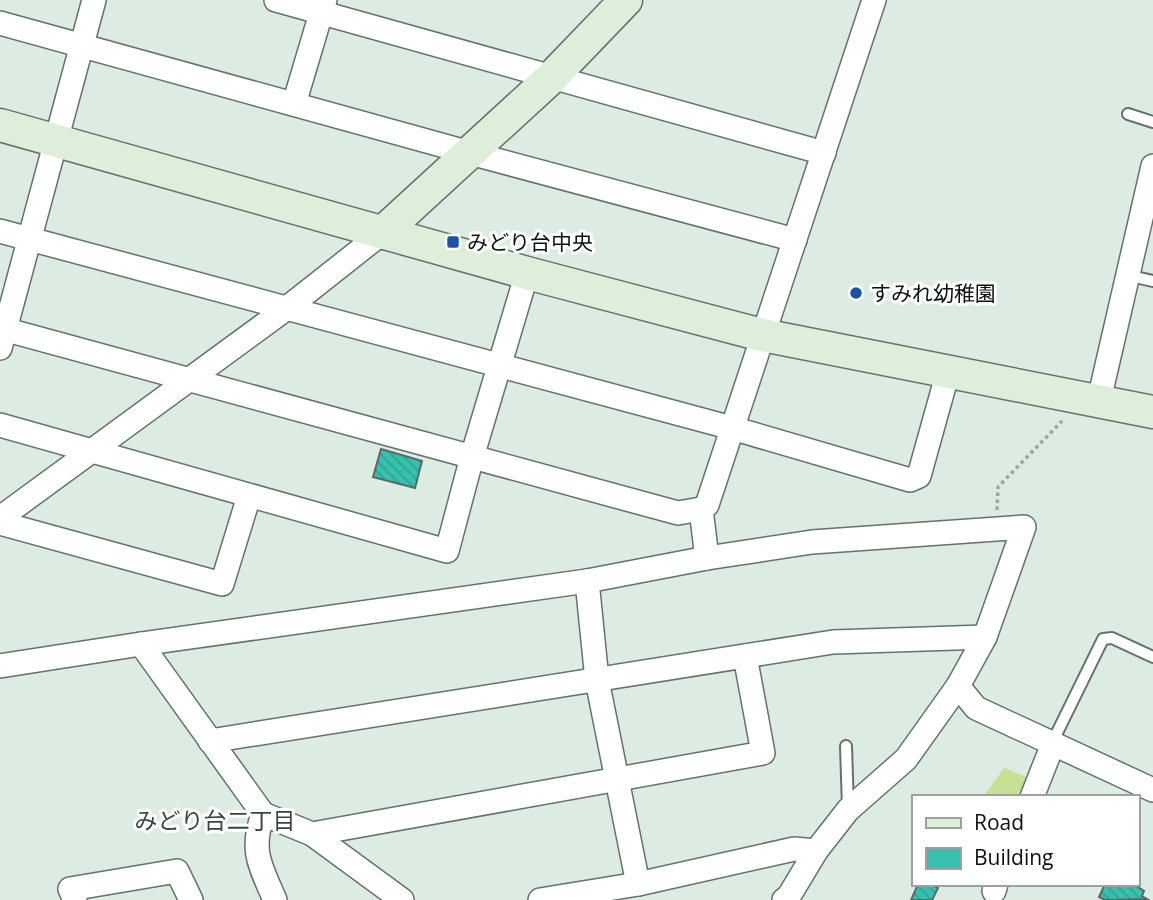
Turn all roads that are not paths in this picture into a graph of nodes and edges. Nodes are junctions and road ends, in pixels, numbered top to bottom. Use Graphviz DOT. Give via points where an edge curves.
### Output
graph roads {
  1 [pos="94,0"];
  2 [pos="276,0"];
  3 [pos="626,0"];
  4 [pos="874,0"];
  5 [pos="323,7"];
  6 [pos="0,23"];
  7 [pos="80,46"];
  8 [pos="551,78"];
  9 [pos="294,104"];
  10 [pos="1128,114"];
  11 [pos="1153,122"];
  12 [pos="0,125"];
  13 [pos="57,140"];
  14 [pos="470,153"];
  15 [pos="824,153"];
  16 [pos="1153,166"];
  17 [pos="1148,207"];
  18 [pos="0,231"];
  19 [pos="382,233"];
  20 [pos="30,238"];
  21 [pos="795,240"];
  22 [pos="527,273"];
  23 [pos="1126,275"];
  24 [pos="1153,281"];
  25 [pos="288,308"];
  26 [pos="2,335"];
  27 [pos="762,335"];
  28 [pos="499,367"];
  29 [pos="948,372"];
  30 [pos="190,379"];
  31 [pos="1088,398"];
  32 [pos="1153,412"];
  33 [pos="0,425"];
  34 [pos="732,428"];
  35 [pos="91,452"];
  36 [pos="472,457"];
  37 [pos="249,496"];
  38 [pos="701,509"];
  39 [pos="0,517"];
  40 [pos="0,523"];
  41 [pos="707,558"];
  42 [pos="587,581"];
  43 [pos="985,637"];
  44 [pos="141,644"];
  45 [pos="745,656"];
  46 [pos="1153,657"];
  47 [pos="0,666"];
  48 [pos="597,680"];
  49 [pos="958,686"];
  50 [pos="210,741"];
  51 [pos="1052,743"];
  52 [pos="846,746"];
  53 [pos="616,780"];
  54 [pos="1153,790"];
  55 [pos="1033,795"];
  56 [pos="849,810"];
  57 [pos="263,814"];
  58 [pos="312,834"];
  59 [pos="816,851"];
  60 [pos="638,884"];
  61 [pos="75,900"];
  62 [pos="191,900"];
  63 [pos="275,900"];
  64 [pos="402,900"];
  65 [pos="540,900"];
  66 [pos="784,900"];
  1 -- 7 [label="street"];
  2 -- 5 [label="street"];
  3 -- 8 [label="street"];
  4 -- 15 [label="street"];
  5 -- 8 [label="street"];
  5 -- 9 [label="street"];
  6 -- 7 [label="street"];
  7 -- 9 [label="street"];
  7 -- 13 [label="street"];
  8 -- 14 [label="street"];
  8 -- 15 [label="street"];
  9 -- 14 [label="street"];
  10 -- 11 [label="lane"];
  12 -- 13 [label="street"];
  13 -- 19 [label="street"];
  13 -- 20 [label="street"];
  14 -- 19 [label="street"];
  14 -- 21 [label="street"];
  15 -- 21 [label="street"];
  16 -- 17 [label="street"];
  17 -- 23 [label="street"];
  18 -- 20 [label="street"];
  19 -- 22 [label="street"];
  19 -- 25 [label="street"];
  20 -- 25 [label="street"];
  20 -- 26 [label="street"];
  21 -- 27 [label="street"];
  22 -- 27 [label="street"];
  22 -- 28 [label="street"];
  23 -- 24 [label="lane"];
  23 -- 31 [label="street"];
  25 -- 28 [label="street"];
  25 -- 30 [label="street"];
  26 -- 30 [label="street"];
  27 -- 29 [label="street"];
  27 -- 34 [label="street"];
  28 -- 34 [label="street"];
  28 -- 36 [label="street"];
  29 -- 31 [label="street"];
  29 -- 34 [label="street" via="919,476 910,480"];
  30 -- 35 [label="street"];
  30 -- 36 [label="street"];
  31 -- 32 [label="street"];
  33 -- 35 [label="street"];
  34 -- 38 [label="street" via="707,505"];
  35 -- 37 [label="street"];
  35 -- 39 [label="street"];
  36 -- 37 [label="street" via="447,551"];
  36 -- 38 [label="street" via="678,513"];
  37 -- 40 [label="street" via="222,584"];
  38 -- 41 [label="street"];
  41 -- 42 [label="street"];
  41 -- 43 [label="street" via="813,542 1024,527"];
  42 -- 44 [label="street"];
  42 -- 48 [label="street"];
  43 -- 45 [label="street" via="833,642"];
  43 -- 49 [label="street"];
  44 -- 47 [label="street"];
  44 -- 50 [label="street"];
  45 -- 48 [label="street"];
  45 -- 53 [label="street" via="763,753"];
  46 -- 51 [label="lane" via="1112,638 1103,639"];
  48 -- 50 [label="street"];
  48 -- 53 [label="street"];
  49 -- 51 [label="street" via="976,708"];
  49 -- 56 [label="street" via="906,759"];
  50 -- 57 [label="street"];
  51 -- 54 [label="street"];
  51 -- 55 [label="street"];
  52 -- 56 [label="lane"];
  53 -- 58 [label="street"];
  53 -- 60 [label="street"];
  56 -- 59 [label="street"];
  57 -- 58 [label="street"];
  57 -- 63 [label="street" via="255,844"];
  58 -- 64 [label="street"];
  59 -- 60 [label="street" via="794,849"];
  59 -- 66 [label="street"];
  60 -- 65 [label="street"];
  61 -- 62 [label="street" via="70,889 177,871"];
}
